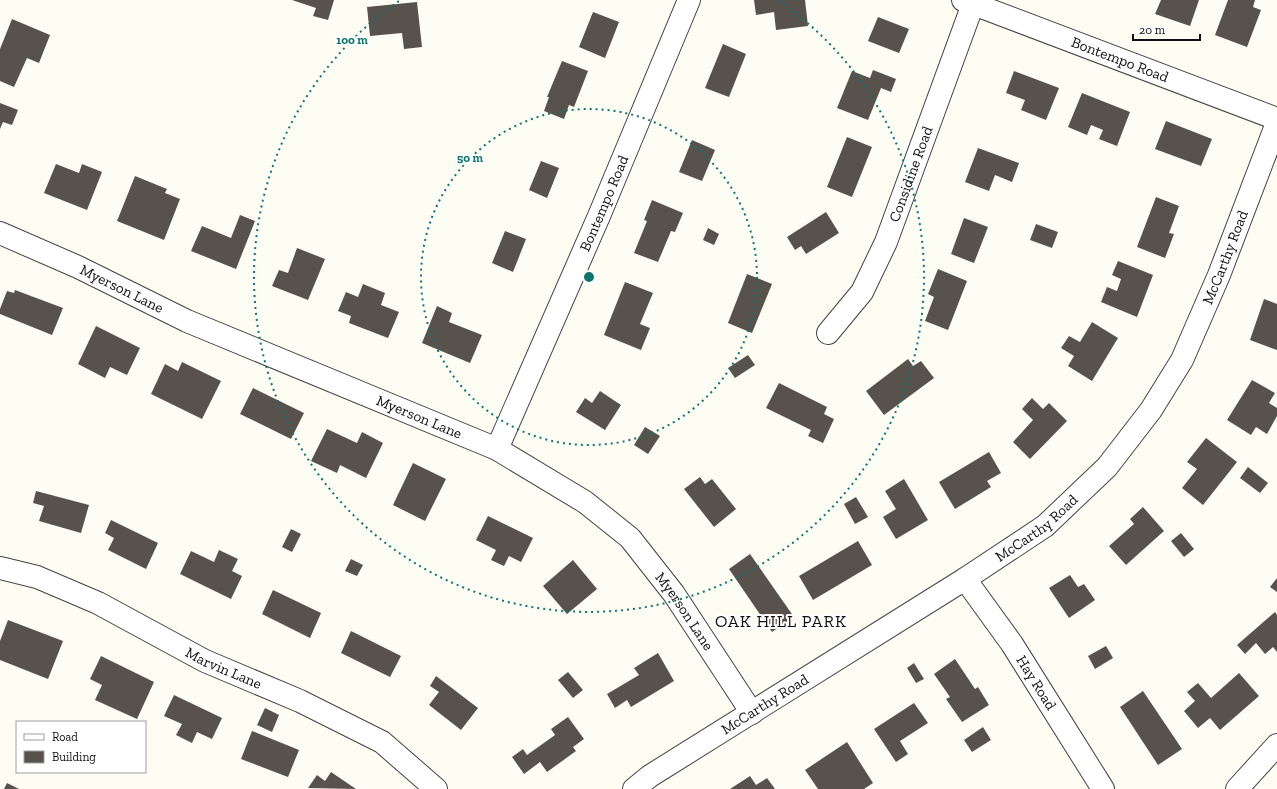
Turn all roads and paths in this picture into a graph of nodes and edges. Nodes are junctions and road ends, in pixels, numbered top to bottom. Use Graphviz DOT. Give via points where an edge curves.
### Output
graph roads {
  1 [pos="689,0"];
  2 [pos="968,2"];
  3 [pos="1277,119"];
  4 [pos="1277,123"];
  5 [pos="0,233"];
  6 [pos="828,333"];
  7 [pos="497,449"];
  8 [pos="0,568"];
  9 [pos="965,579"];
  10 [pos="752,713"];
  11 [pos="1277,745"];
  12 [pos="436,789"];
  13 [pos="634,789"];
  14 [pos="1103,789"];
  15 [pos="1237,789"];
  1 -- 7 [label="street, Bontempo Road" via="599,216"];
  2 -- 3 [label="street, Bontempo Road"];
  2 -- 6 [label="street, Considine Road" via="886,242 862,292"];
  4 -- 9 [label="street, McCarthy Road" via="1219,275 1182,360 1151,410 1107,467 1045,526"];
  5 -- 7 [label="street, Myerson Lane" via="78,267 187,321"];
  7 -- 10 [label="street, Myerson Lane" via="585,502 630,538 674,594"];
  8 -- 12 [label="street, Marvin Lane" via="37,577 98,603 204,661 300,701 382,742"];
  9 -- 10 [label="street, McCarthy Road"];
  9 -- 14 [label="street, Hay Road" via="1012,644"];
  10 -- 13 [label="street, McCarthy Road" via="650,776"];
  11 -- 15 [label="street"];
}
